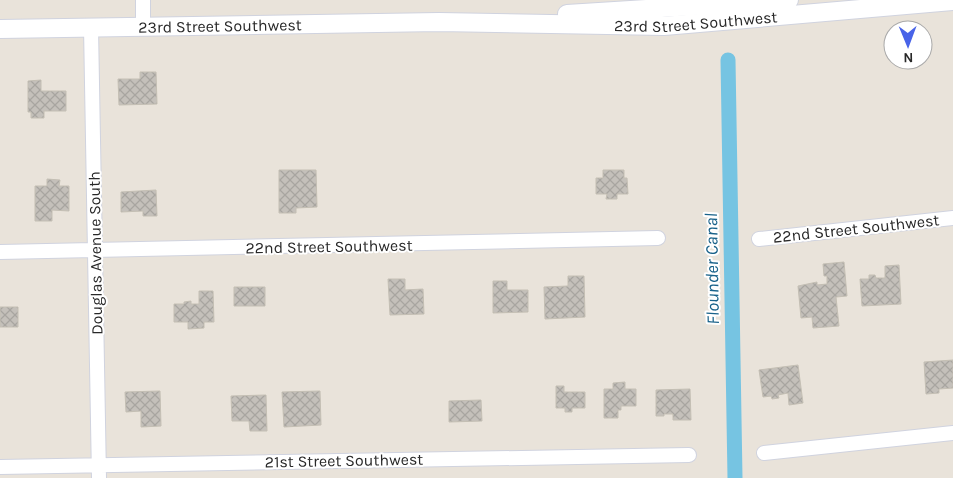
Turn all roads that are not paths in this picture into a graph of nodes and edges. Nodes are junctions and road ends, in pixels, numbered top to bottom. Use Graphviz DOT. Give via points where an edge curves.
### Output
graph roads {
  1 [pos="143,0"];
  2 [pos="789,0"];
  3 [pos="953,1"];
  4 [pos="439,22"];
  5 [pos="143,26"];
  6 [pos="91,27"];
  7 [pos="0,29"];
  8 [pos="953,218"];
  9 [pos="658,238"];
  10 [pos="760,238"];
  11 [pos="95,250"];
  12 [pos="0,252"];
  13 [pos="953,433"];
  14 [pos="764,452"];
  15 [pos="689,455"];
  16 [pos="0,467"];
  17 [pos="99,471"];
  1 -- 5 [label="street"];
  2 -- 4 [label="street, 23rd Street Southwest"];
  3 -- 4 [label="street, 23rd Street Southwest" via="664,26"];
  4 -- 5 [label="street, 23rd Street Southwest"];
  5 -- 6 [label="street, 23rd Street Southwest"];
  6 -- 7 [label="street, 23rd Street Southwest"];
  6 -- 11 [label="street, Douglas Avenue South"];
  8 -- 10 [label="street, 22nd Street Southwest"];
  9 -- 11 [label="street, 22nd Street Southwest"];
  11 -- 12 [label="street, 22nd Street Southwest"];
  11 -- 17 [label="street, Douglas Avenue South"];
  13 -- 14 [label="street"];
  15 -- 17 [label="street, 21st Street Southwest"];
  16 -- 17 [label="street, 21st Street Southwest"];
}
